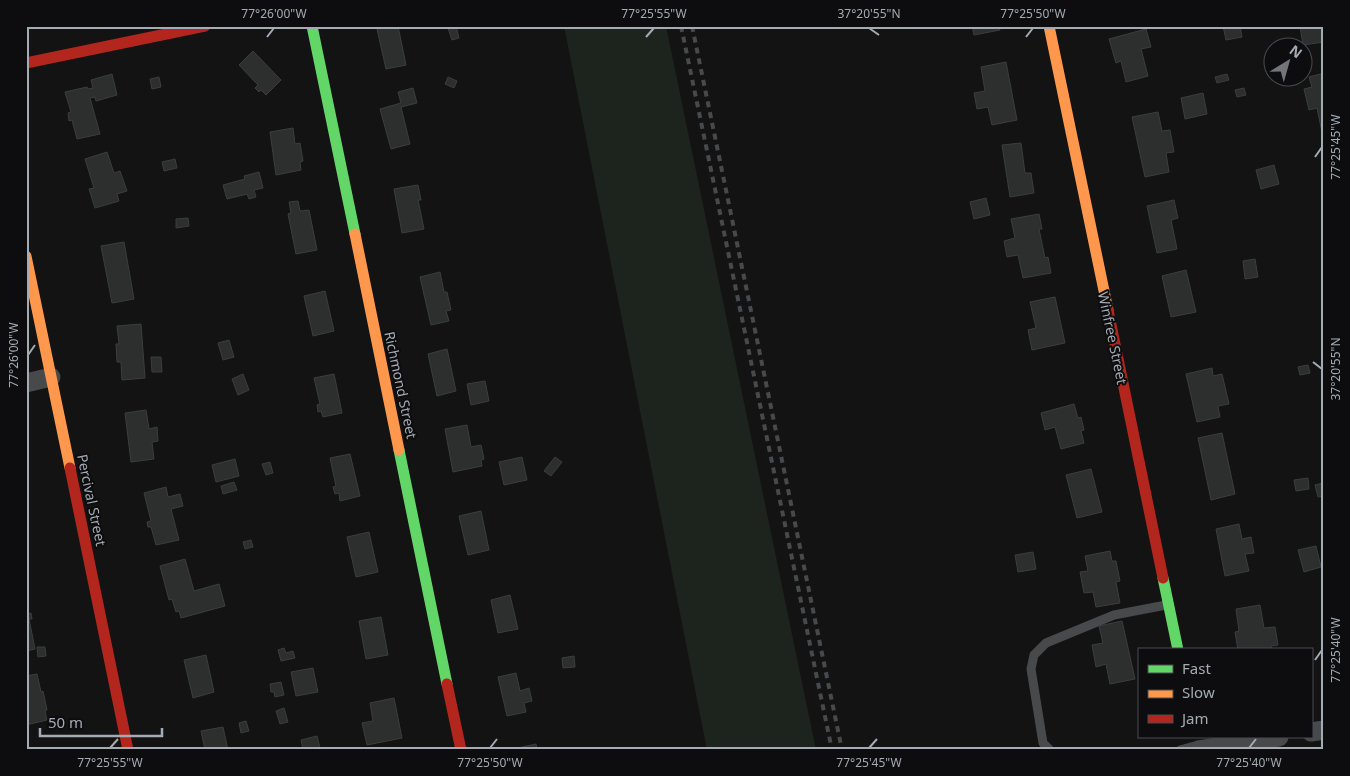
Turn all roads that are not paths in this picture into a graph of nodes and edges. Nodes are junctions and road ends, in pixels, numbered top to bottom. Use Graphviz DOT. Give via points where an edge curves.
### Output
graph roads {
  1 [pos="205,26"];
  2 [pos="312,26"];
  3 [pos="1049,26"];
  4 [pos="26,63"];
  5 [pos="26,256"];
  6 [pos="51,377"];
  7 [pos="26,383"];
  8 [pos="1168,605"];
  9 [pos="1178,648"];
  10 [pos="1270,738"];
  11 [pos="1194,746"];
  12 [pos="128,750"];
  13 [pos="461,750"];
  14 [pos="1050,750"];
  1 -- 4 [label="street"];
  2 -- 13 [label="street, Richmond Street"];
  3 -- 8 [label="street, Winfree Street"];
  5 -- 6 [label="street, Percival Street"];
  6 -- 7 [label="street"];
  6 -- 12 [label="street, Percival Street"];
  8 -- 9 [label="street, Winfree Street"];
  8 -- 14 [label="lane" via="1114,615 1046,643 1034,654 1031,669 1043,743"];
  10 -- 11 [label="street"];
}
